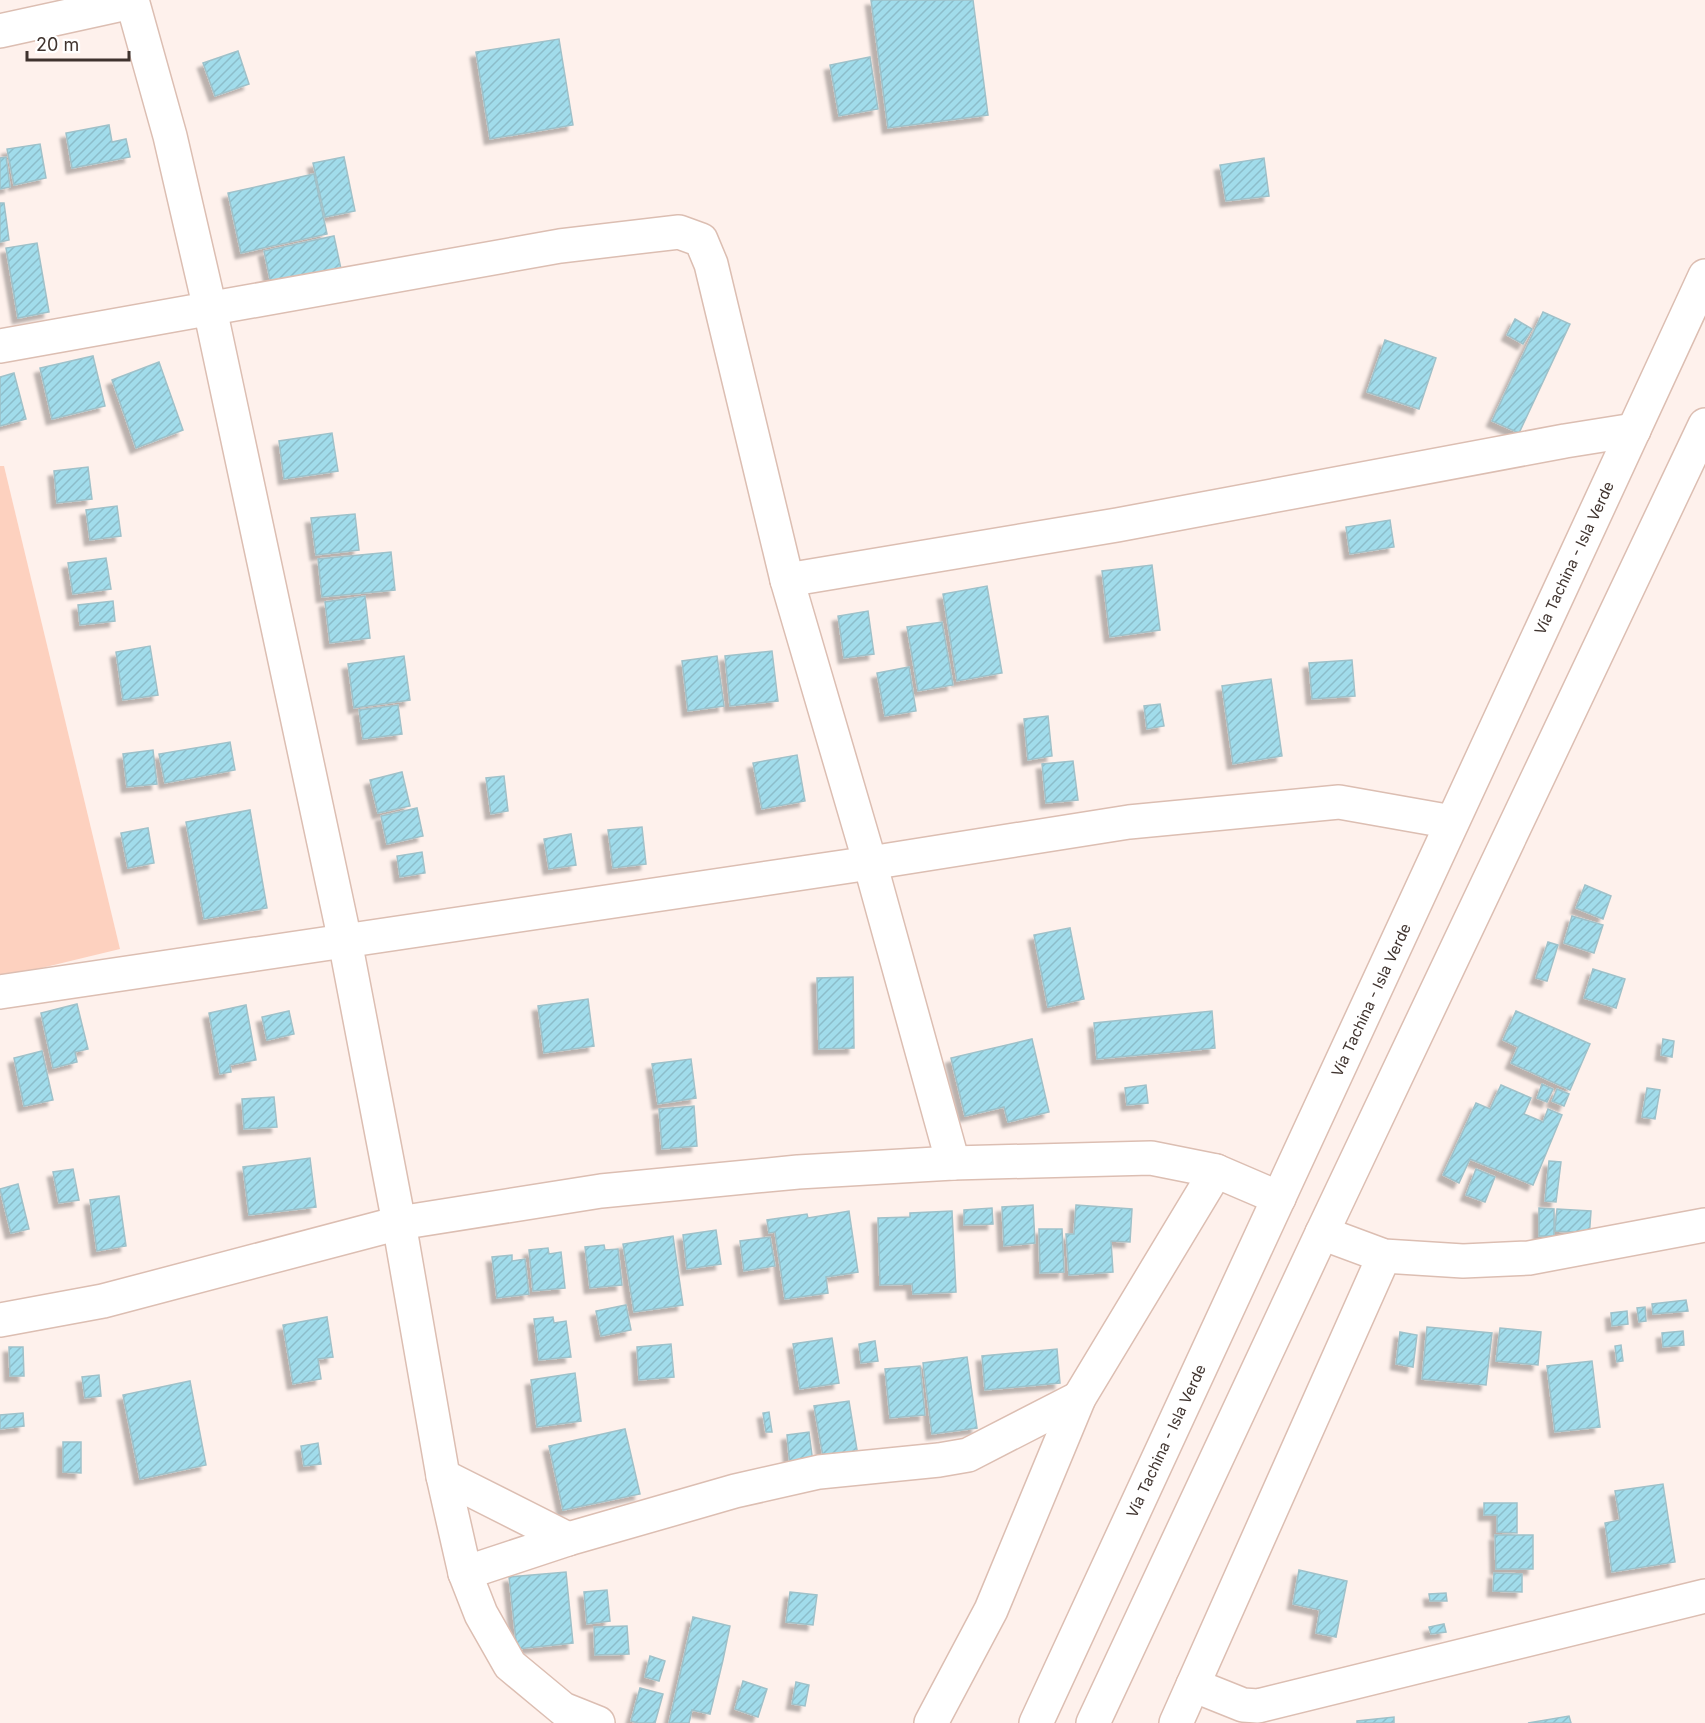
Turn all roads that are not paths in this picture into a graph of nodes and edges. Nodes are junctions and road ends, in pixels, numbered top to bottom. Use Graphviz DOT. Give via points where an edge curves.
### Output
graph roads {
  1 [pos="132,1"];
  2 [pos="0,31"];
  3 [pos="1705,276"];
  4 [pos="210,309"];
  5 [pos="0,346"];
  6 [pos="1705,425"];
  7 [pos="1634,430"];
  8 [pos="787,580"];
  9 [pos="1452,822"];
  10 [pos="870,863"];
  11 [pos="345,940"];
  12 [pos="0,992"];
  13 [pos="953,1163"];
  14 [pos="1216,1171"];
  15 [pos="1279,1198"];
  16 [pos="399,1223"];
  17 [pos="1705,1225"];
  18 [pos="1322,1233"];
  19 [pos="1384,1256"];
  20 [pos="0,1320"];
  21 [pos="1079,1398"];
  22 [pos="443,1476"];
  23 [pos="568,1539"];
  24 [pos="465,1573"];
  25 [pos="1705,1596"];
  26 [pos="1193,1685"];
  27 [pos="598,1723"];
  28 [pos="931,1723"];
  29 [pos="1036,1723"];
  30 [pos="1093,1723"];
  31 [pos="1176,1723"];
  1 -- 2 [label="street"];
  1 -- 4 [label="street" via="170,136"];
  3 -- 7 [label="street, Vía Tachina - Isla Verde"];
  4 -- 5 [label="street"];
  4 -- 8 [label="street" via="560,246 679,232 701,240 711,264"];
  4 -- 11 [label="street"];
  6 -- 18 [label="street"];
  7 -- 8 [label="street" via="1117,525"];
  7 -- 9 [label="street, Vía Tachina - Isla Verde"];
  8 -- 10 [label="street"];
  9 -- 10 [label="street" via="1339,802 1129,822"];
  9 -- 15 [label="street, Vía Tachina - Isla Verde"];
  10 -- 11 [label="street"];
  10 -- 13 [label="street"];
  11 -- 12 [label="street"];
  11 -- 16 [label="street"];
  13 -- 14 [label="street" via="1151,1158"];
  13 -- 16 [label="street" via="798,1172 601,1191"];
  14 -- 15 [label="street"];
  14 -- 21 [label="street"];
  15 -- 29 [label="street, Vía Tachina - Isla Verde"];
  16 -- 20 [label="street" via="103,1301"];
  16 -- 22 [label="street"];
  17 -- 19 [label="street" via="1529,1258 1463,1261"];
  18 -- 19 [label="street"];
  18 -- 30 [label="street"];
  19 -- 26 [label="street"];
  21 -- 23 [label="street" via="968,1455 819,1472 735,1491"];
  21 -- 28 [label="street" via="991,1610"];
  22 -- 23 [label="street"];
  22 -- 24 [label="street"];
  23 -- 24 [label="street"];
  24 -- 27 [label="street" via="481,1614 510,1665 563,1709"];
  25 -- 26 [label="street" via="1266,1704 1243,1706"];
  26 -- 31 [label="street"];
}
